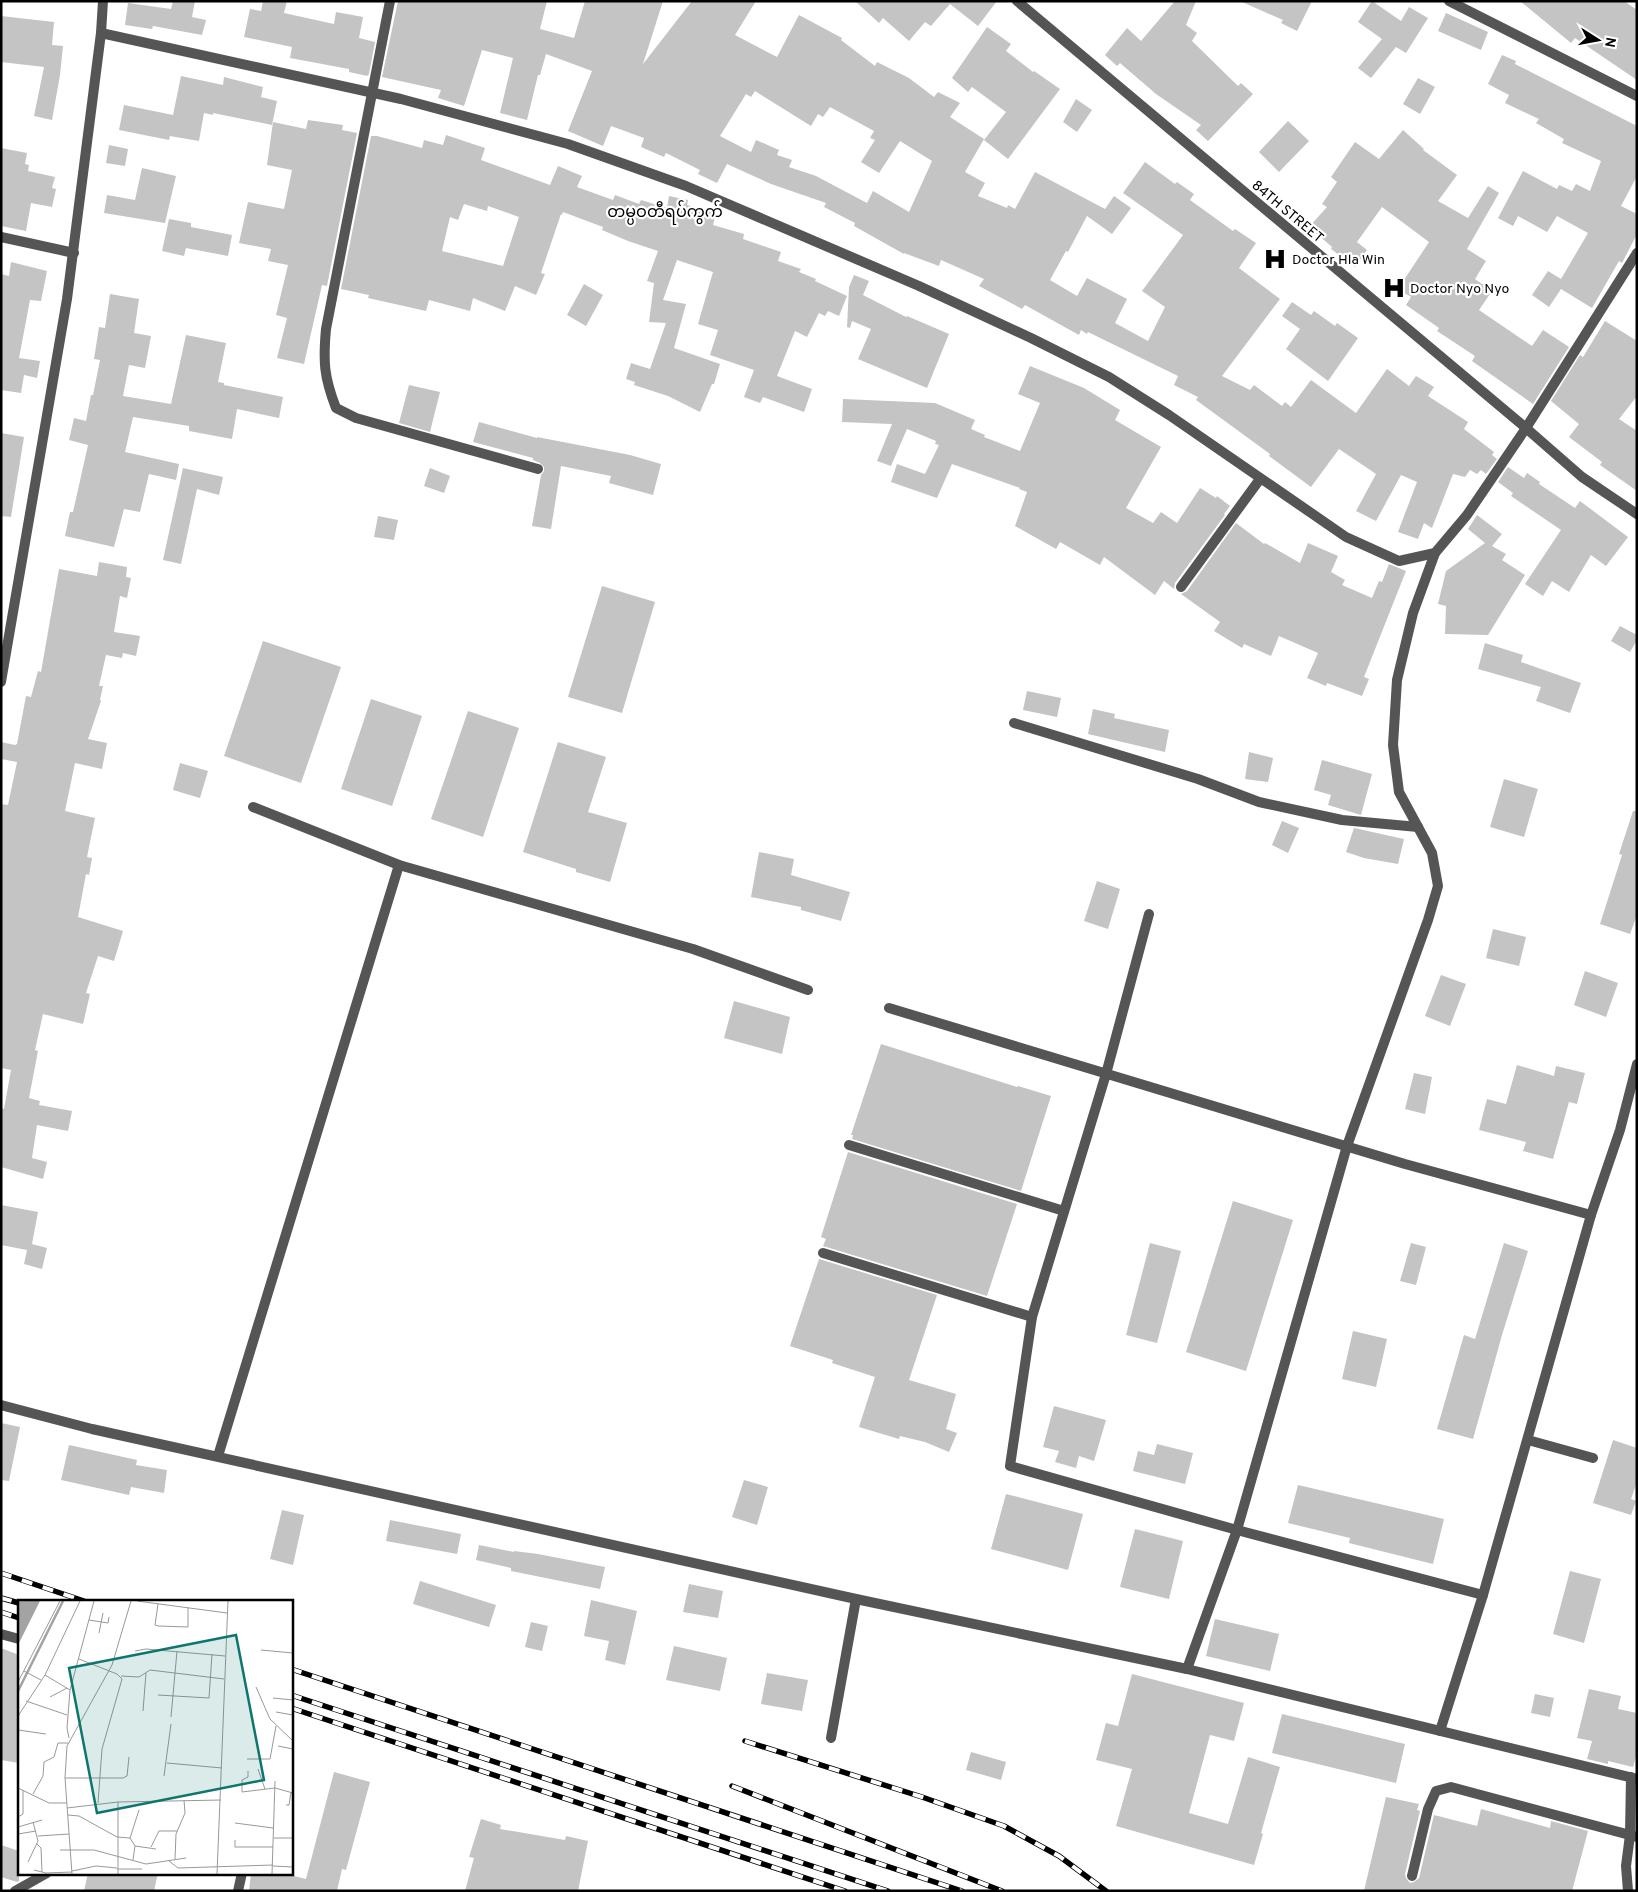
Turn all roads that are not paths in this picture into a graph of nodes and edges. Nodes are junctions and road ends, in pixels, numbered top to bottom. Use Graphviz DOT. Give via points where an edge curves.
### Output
graph roads {
  1 [pos="102,1"];
  2 [pos="390,1"];
  3 [pos="1017,1"];
  4 [pos="1449,1"];
  5 [pos="101,33"];
  6 [pos="372,93"];
  7 [pos="1637,96"];
  8 [pos="1,238"];
  9 [pos="74,253"];
  10 [pos="1637,253"];
  11 [pos="1526,428"];
  12 [pos="538,469"];
  13 [pos="1260,480"];
  14 [pos="1637,514"];
  15 [pos="1434,552"];
  16 [pos="1181,587"];
  17 [pos="1,682"];
  18 [pos="1014,723"];
  19 [pos="253,807"];
  20 [pos="1418,827"];
  21 [pos="399,865"];
  22 [pos="1149,914"];
  23 [pos="808,990"];
  24 [pos="888,1008"];
  25 [pos="1637,1064"];
  26 [pos="1106,1074"];
  27 [pos="849,1145"];
  28 [pos="1347,1146"];
  29 [pos="1064,1211"];
  30 [pos="1591,1215"];
  31 [pos="823,1253"];
  32 [pos="1032,1317"];
  33 [pos="1,1405"];
  34 [pos="1528,1440"];
  35 [pos="218,1456"];
  36 [pos="1593,1458"];
  37 [pos="1237,1530"];
  38 [pos="1483,1595"];
  39 [pos="856,1599"];
  40 [pos="1,1634"];
  41 [pos="18,1639"];
  42 [pos="1187,1669"];
  43 [pos="1440,1731"];
  44 [pos="831,1738"];
  45 [pos="1634,1778"];
  46 [pos="1633,1836"];
  47 [pos="44,1874"];
  48 [pos="242,1874"];
  49 [pos="1412,1876"];
  50 [pos="15,1891"];
  51 [pos="238,1891"];
  52 [pos="1628,1891"];
  1 -- 5 [label="street"];
  2 -- 6 [label="street"];
  3 -- 11 [label="street, 84TH STREET"];
  4 -- 7 [label="street"];
  5 -- 6 [label="street"];
  5 -- 9 [label="street"];
  6 -- 12 [label="street" via="326,329 323,358 336,408 356,418"];
  6 -- 13 [label="street" via="568,144 677,182 919,286 1109,377"];
  8 -- 9 [label="street"];
  9 -- 17 [label="street"];
  10 -- 11 [label="street"];
  11 -- 14 [label="street, 84TH STREET" via="1582,478"];
  11 -- 15 [label="street" via="1467,515"];
  13 -- 15 [label="street" via="1346,537 1398,561"];
  13 -- 16 [label="street"];
  15 -- 20 [label="street" via="1413,613 1397,680 1393,745 1399,792"];
  18 -- 20 [label="street" via="1198,779 1259,802 1342,820"];
  19 -- 21 [label="street"];
  20 -- 28 [label="street" via="1432,853 1438,886"];
  21 -- 23 [label="street" via="693,950"];
  21 -- 35 [label="street"];
  22 -- 26 [label="street"];
  24 -- 26 [label="street"];
  25 -- 30 [label="street" via="1620,1130"];
  26 -- 28 [label="street"];
  26 -- 29 [label="street"];
  27 -- 29 [label="street"];
  28 -- 30 [label="street"];
  28 -- 37 [label="street"];
  29 -- 32 [label="street"];
  30 -- 34 [label="street"];
  31 -- 32 [label="street"];
  32 -- 37 [label="street" via="1010,1466"];
  33 -- 35 [label="street"];
  34 -- 36 [label="street"];
  34 -- 38 [label="street"];
  35 -- 39 [label="street"];
  37 -- 38 [label="street"];
  37 -- 42 [label="street"];
  38 -- 43 [label="street"];
  39 -- 42 [label="street"];
  39 -- 44 [label="street"];
  40 -- 41 [label="street"];
  42 -- 43 [label="street"];
  43 -- 45 [label="street"];
  45 -- 46 [label="street"];
  46 -- 49 [label="street" via="1451,1788 1436,1791 1428,1809"];
  46 -- 52 [label="street" via="1626,1866"];
  47 -- 50 [label="street"];
  48 -- 51 [label="street"];
}
